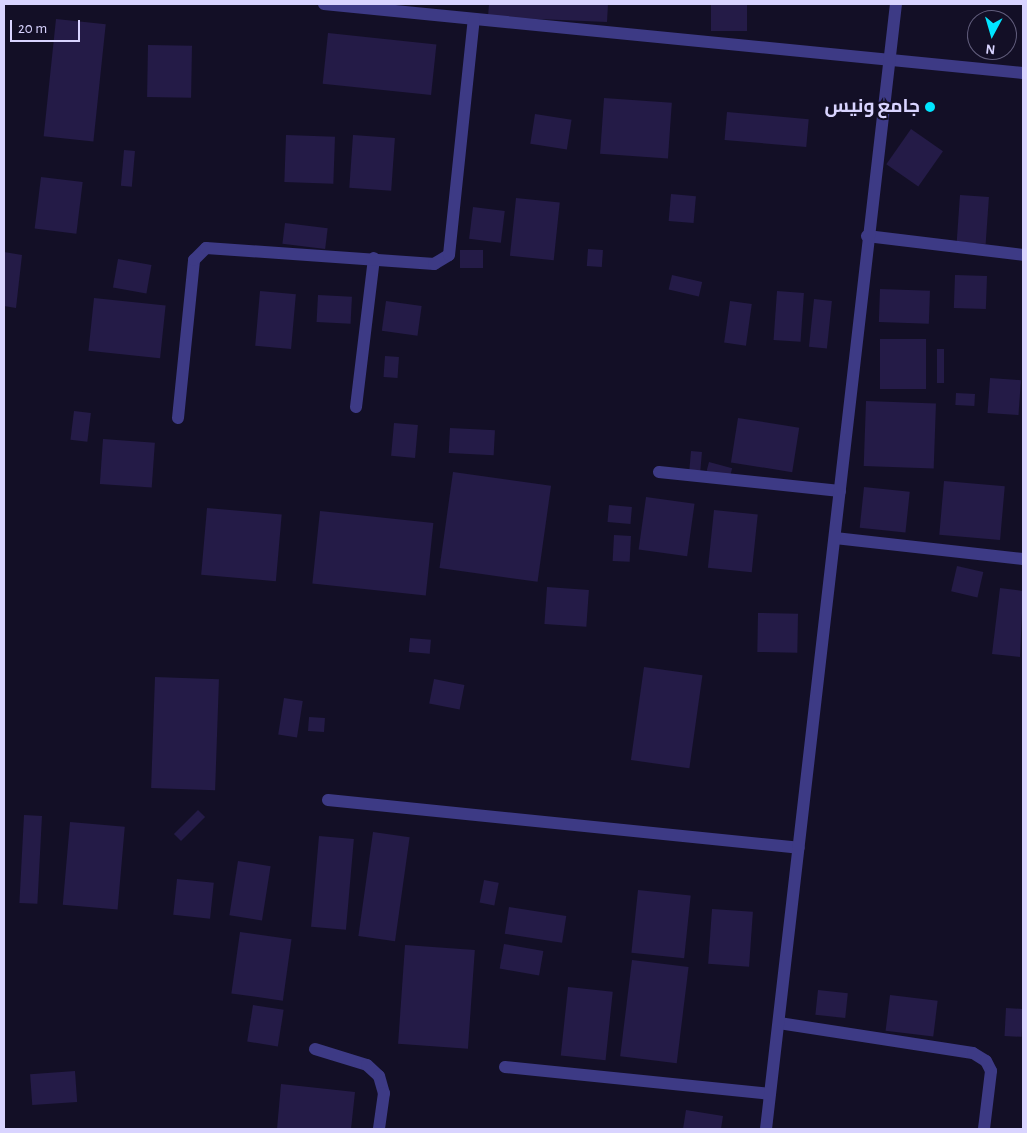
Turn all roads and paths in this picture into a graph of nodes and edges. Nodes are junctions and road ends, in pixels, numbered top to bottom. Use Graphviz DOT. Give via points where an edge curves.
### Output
graph roads {
  1 [pos="324,4"];
  2 [pos="896,4"];
  3 [pos="383,7"];
  4 [pos="474,19"];
  5 [pos="890,60"];
  6 [pos="1023,73"];
  7 [pos="867,236"];
  8 [pos="1023,255"];
  9 [pos="374,258"];
  10 [pos="356,407"];
  11 [pos="178,418"];
  12 [pos="659,472"];
  13 [pos="840,491"];
  14 [pos="835,538"];
  15 [pos="1023,559"];
  16 [pos="328,800"];
  17 [pos="800,848"];
  18 [pos="779,1023"];
  19 [pos="314,1049"];
  20 [pos="505,1067"];
  21 [pos="770,1094"];
  22 [pos="379,1129"];
  23 [pos="766,1129"];
  24 [pos="984,1129"];
  1 -- 3 [label="street"];
  2 -- 5 [label="street"];
  3 -- 4 [label="street"];
  4 -- 5 [label="street"];
  4 -- 9 [label="street" via="449,255 434,264"];
  5 -- 6 [label="street"];
  5 -- 7 [label="street"];
  7 -- 8 [label="street"];
  7 -- 13 [label="street"];
  9 -- 10 [label="street"];
  9 -- 11 [label="street" via="216,246 199,253 192,275"];
  12 -- 13 [label="street"];
  13 -- 14 [label="street"];
  14 -- 15 [label="street"];
  14 -- 17 [label="street"];
  16 -- 17 [label="street"];
  17 -- 18 [label="street"];
  18 -- 21 [label="street"];
  18 -- 24 [label="street" via="973,1053 986,1061 991,1071"];
  19 -- 22 [label="street" via="367,1064 380,1076 384,1093"];
  20 -- 21 [label="street"];
  21 -- 23 [label="street"];
}
